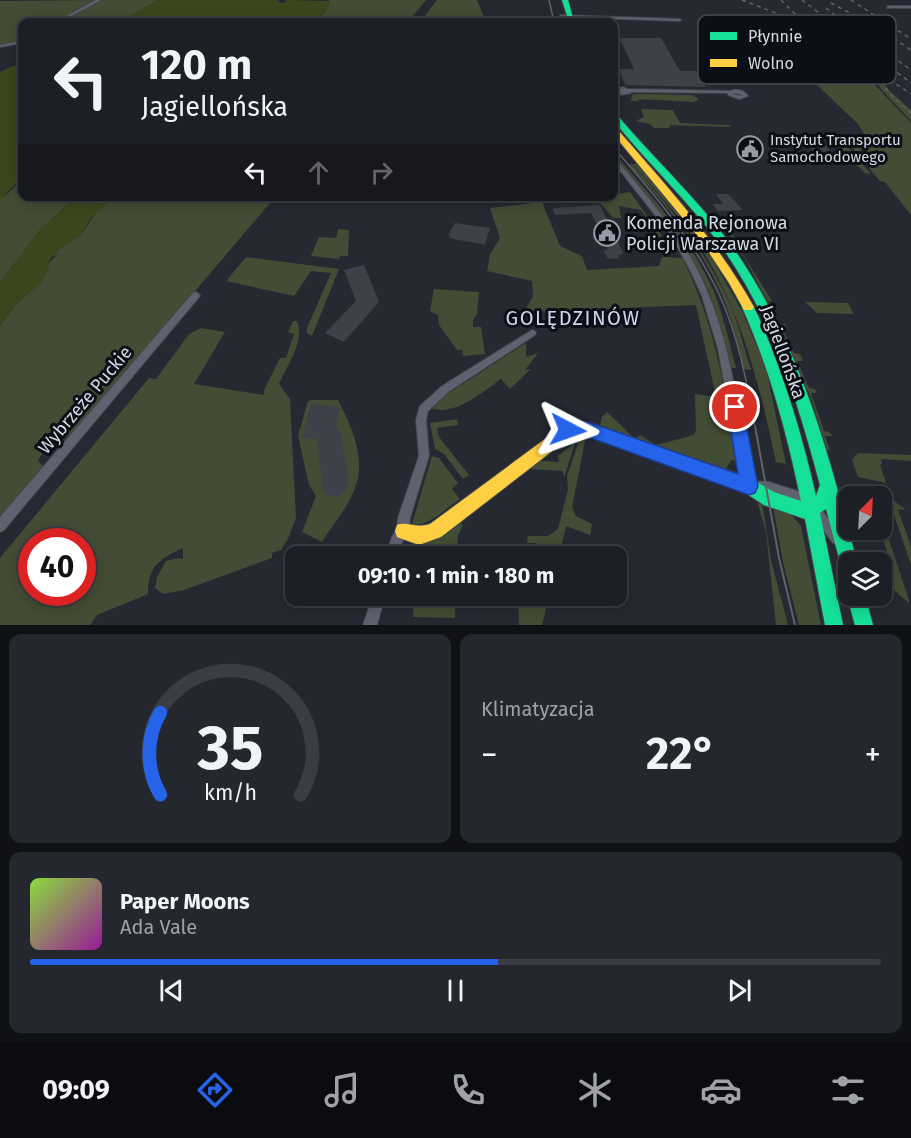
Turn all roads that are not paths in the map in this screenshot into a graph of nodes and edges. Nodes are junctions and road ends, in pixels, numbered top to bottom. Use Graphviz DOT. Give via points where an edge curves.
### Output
graph roads {
  1 [pos="99,0"];
  2 [pos="558,0"];
  3 [pos="565,0"];
  4 [pos="888,7"];
  5 [pos="911,7"];
  6 [pos="65,18"];
  7 [pos="566,18"];
  8 [pos="566,18"];
  9 [pos="580,18"];
  10 [pos="685,22"];
  11 [pos="18,43"];
  12 [pos="0,46"];
  13 [pos="618,91"];
  14 [pos="730,94"];
  15 [pos="618,122"];
  16 [pos="618,136"];
  17 [pos="618,165"];
  18 [pos="196,295"];
  19 [pos="532,333"];
  20 [pos="829,485"];
  21 [pos="749,486"];
  22 [pos="806,499"];
  23 [pos="813,511"];
  24 [pos="0,526"];
  25 [pos="403,531"];
  26 [pos="395,546"];
  27 [pos="845,551"];
  28 [pos="376,606"];
  29 [pos="859,606"];
  30 [pos="370,625"];
  31 [pos="834,625"];
  32 [pos="864,625"];
  1 -- 6 [label="street"];
  2 -- 7 [label="main road"];
  3 -- 8 [label="main road"];
  4 -- 5 [label="street"];
  9 -- 10 [label="street"];
  11 -- 12 [label="street"];
  13 -- 14 [label="street"];
  15 -- 20 [label="main road, Jagiellońska" via="710,226 751,284 791,368"];
  16 -- 22 [label="main road, Jagiellońska" via="696,226 743,297 772,364"];
  17 -- 21 [label="street" via="673,234 702,287 728,378"];
  18 -- 24 [label="street, Wybrzeże Puckie"];
  19 -- 25 [label="street" via="439,393 423,409 424,456"];
  20 -- 23 [label="main road" via="826,496"];
  20 -- 27 [label="main road, Jagiellońska"];
  21 -- 22 [label="street" via="769,487"];
  21 -- 23 [label="main road" via="770,499"];
  21 -- 25 [label="main road" via="577,428 568,430 435,531 418,536"];
  22 -- 23 [label="main road, Jagiellońska"];
  23 -- 27 [label="street"];
  23 -- 31 [label="main road, Jagiellońska"];
  25 -- 26 [label="street"];
  28 -- 30 [label="street"];
  29 -- 32 [label="main road"];
}
